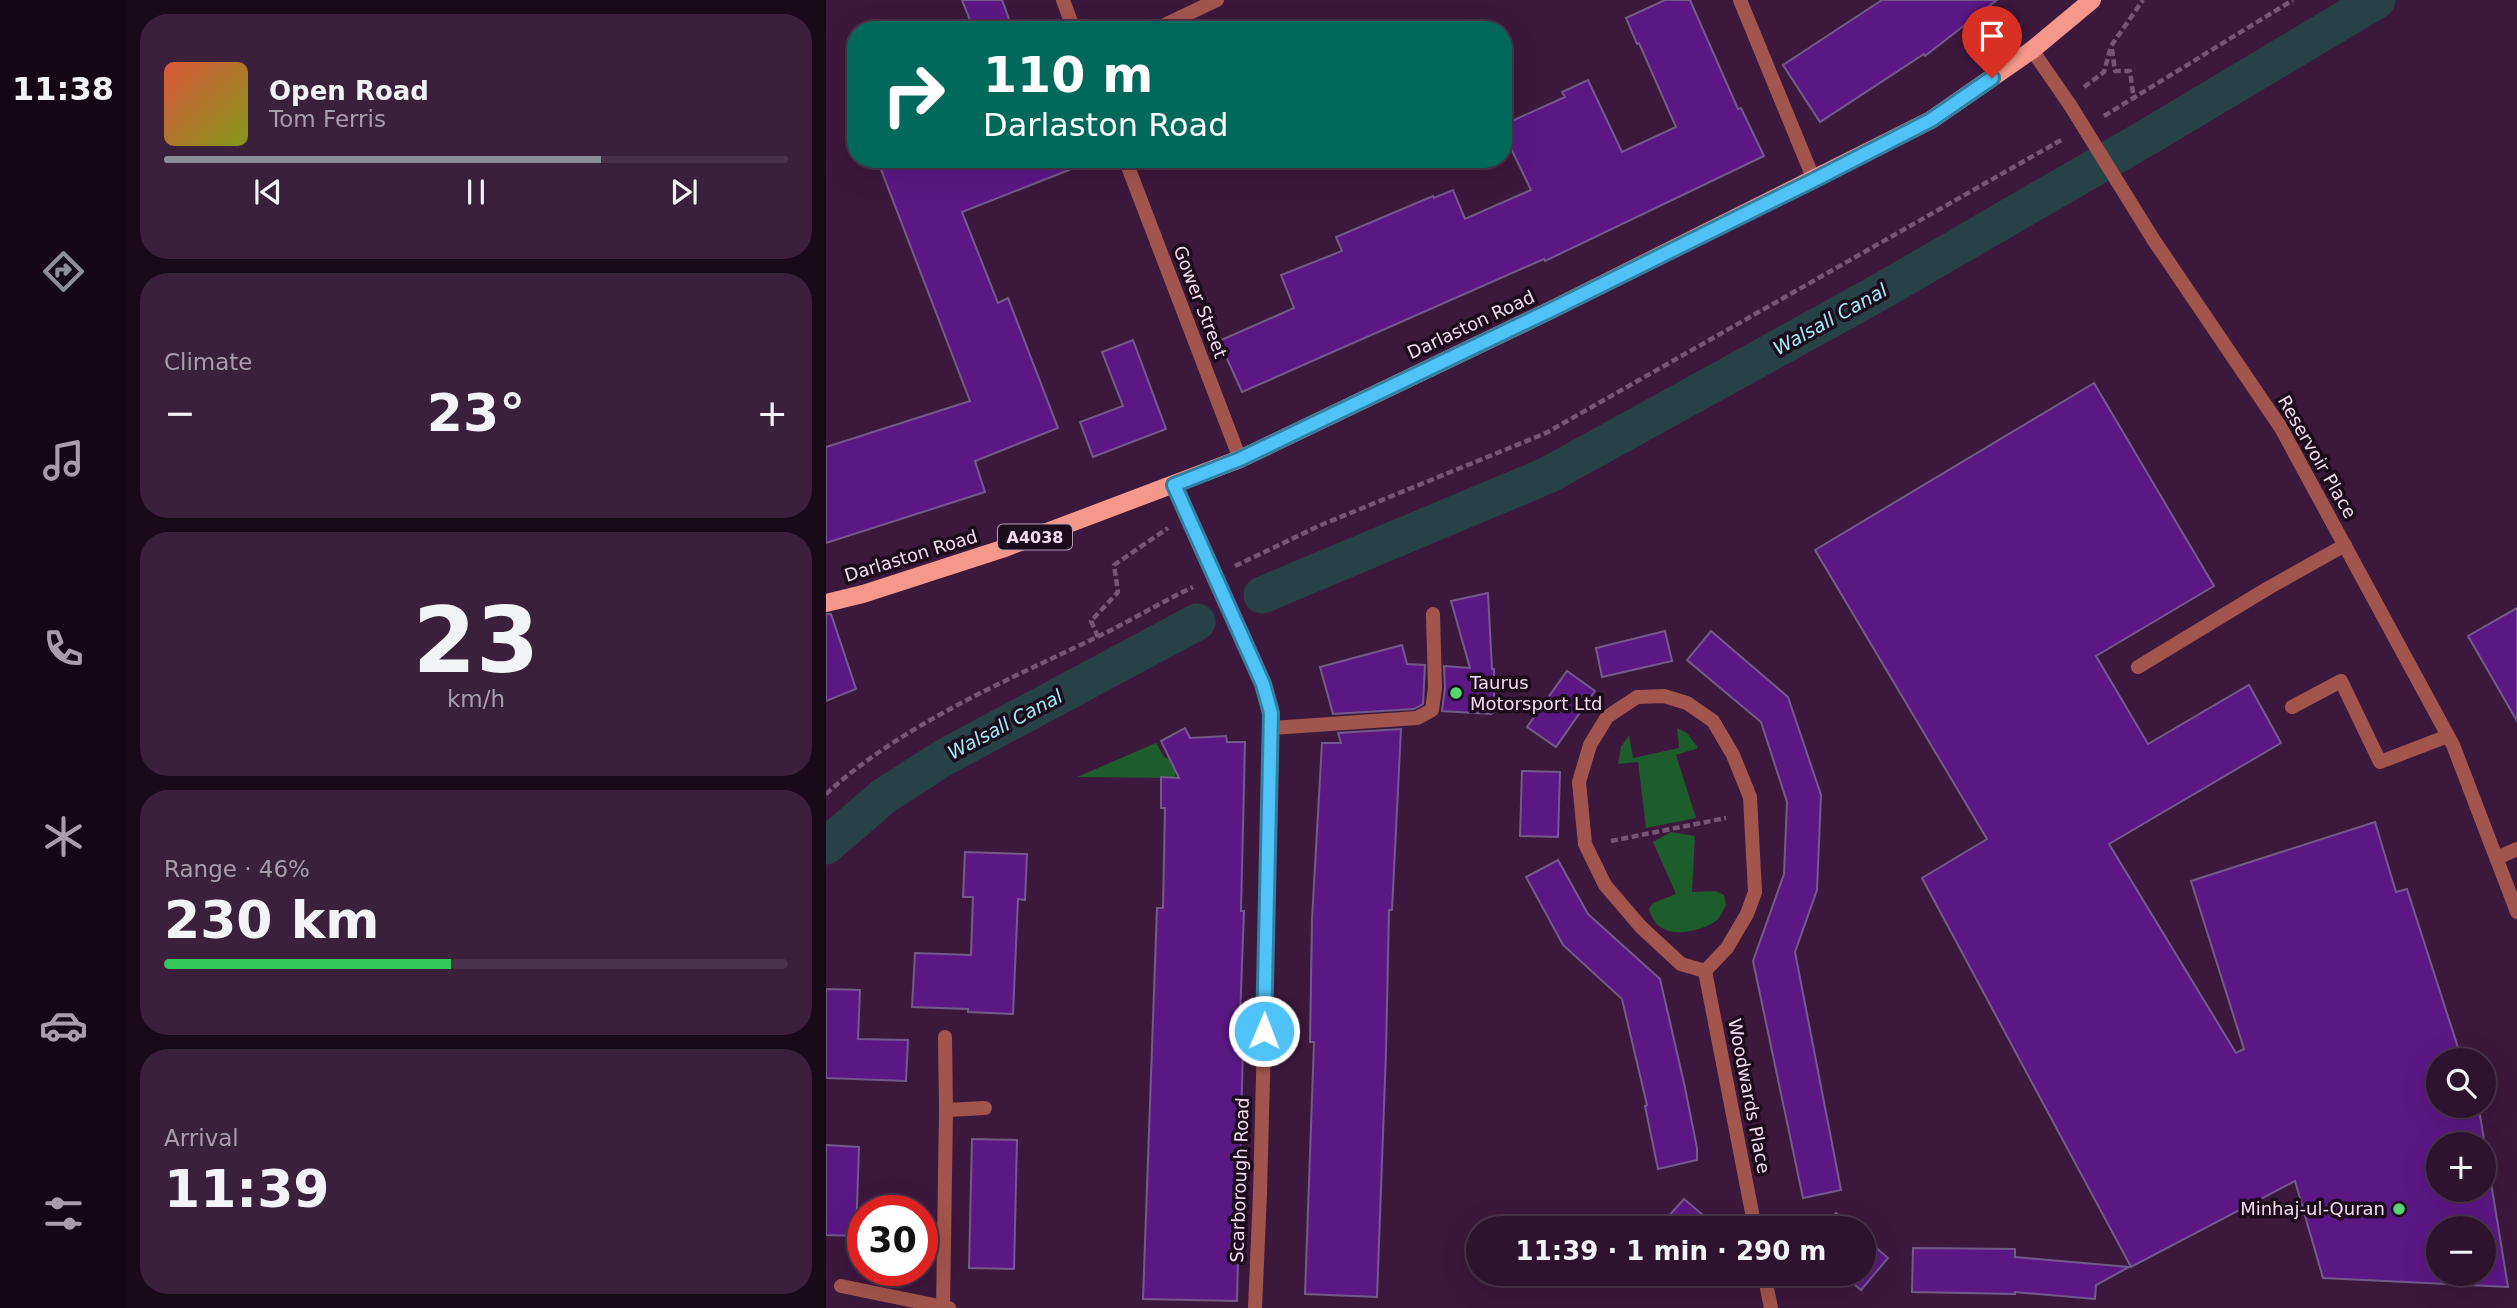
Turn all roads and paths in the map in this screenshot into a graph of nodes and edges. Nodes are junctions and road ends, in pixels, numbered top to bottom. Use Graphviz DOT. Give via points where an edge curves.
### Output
graph roads {
  1 [pos="1062,0"];
  2 [pos="1217,0"];
  3 [pos="1740,0"];
  4 [pos="2092,0"];
  5 [pos="2143,0"];
  6 [pos="2293,0"];
  7 [pos="1070,21"];
  8 [pos="1173,21"];
  9 [pos="2111,46"];
  10 [pos="2032,50"];
  11 [pos="2134,100"];
  12 [pos="2069,101"];
  13 [pos="2101,118"];
  14 [pos="2067,137"];
  15 [pos="1128,168"];
  16 [pos="1814,180"];
  17 [pos="1240,459"];
  18 [pos="1174,485"];
  19 [pos="1186,515"];
  20 [pos="2345,545"];
  21 [pos="1224,572"];
  22 [pos="1200,583"];
  23 [pos="826,603"];
  24 [pos="1433,614"];
  25 [pos="1098,637"];
  26 [pos="2138,667"];
  27 [pos="2292,707"];
  28 [pos="1272,728"];
  29 [pos="2448,736"];
  30 [pos="826,794"];
  31 [pos="1751,813"];
  32 [pos="1586,846"];
  33 [pos="2517,849"];
  34 [pos="2497,859"];
  35 [pos="2514,895"];
  36 [pos="2517,912"];
  37 [pos="1705,971"];
  38 [pos="946,1037"];
  39 [pos="985,1108"];
  40 [pos="946,1110"];
  41 [pos="1753,1216"];
  42 [pos="841,1286"];
  43 [pos="1766,1286"];
  44 [pos="943,1308"];
  45 [pos="952,1308"];
  46 [pos="1255,1308"];
  47 [pos="1771,1308"];
  1 -- 7 [label="street"];
  2 -- 8 [label="street"];
  3 -- 16 [label="street"];
  4 -- 10 [label="main road, Darlaston Road / A4038"];
  5 -- 9 [label="path"];
  6 -- 11 [label="path"];
  9 -- 11 [label="path" via="2115,71 2130,71"];
  9 -- 12 [label="path" via="2104,72"];
  10 -- 12 [label="street, Reservoir Place"];
  10 -- 16 [label="main road, Darlaston Road / A4038" via="1931,120"];
  11 -- 13 [label="path"];
  12 -- 20 [label="street, Reservoir Place, bridge" via="2152,239 2281,428"];
  14 -- 21 [label="path" via="1546,433 1321,525"];
  15 -- 17 [label="street, Gower Street"];
  16 -- 17 [label="main road, Darlaston Road / A4038"];
  17 -- 18 [label="main road, Darlaston Road / A4038"];
  18 -- 19 [label="street, Scarborough Road"];
  18 -- 23 [label="main road, Darlaston Road / A4038" via="1002,550"];
  19 -- 25 [label="path" via="1114,565 1118,592 1091,621"];
  19 -- 28 [label="street, Scarborough Road, bridge" via="1263,684"];
  20 -- 26 [label="street"];
  20 -- 29 [label="street, Reservoir Place"];
  22 -- 25 [label="path"];
  24 -- 28 [label="street" via="1432,710 1417,718"];
  25 -- 30 [label="path" via="966,699 852,770"];
  27 -- 29 [label="street" via="2341,681 2380,762"];
  28 -- 46 [label="street, Scarborough Road"];
  29 -- 34 [label="street, Reservoir Place"];
  31 -- 32 [label="path"];
  31 -- 32 [label="street" via="1746,786 1713,721 1687,703 1664,696 1637,697 1607,717 1590,745 1579,782"];
  31 -- 37 [label="street" via="1755,892 1727,948"];
  32 -- 37 [label="street" via="1605,885 1641,927 1681,964"];
  33 -- 34 [label="street"];
  34 -- 35 [label="street, Reservoir Place"];
  35 -- 36 [label="street, Reservoir Place"];
  37 -- 41 [label="street, Woodwards Place"];
  38 -- 40 [label="street"];
  39 -- 40 [label="street"];
  40 -- 44 [label="street"];
  42 -- 44 [label="street"];
  43 -- 47 [label="street"];
  44 -- 45 [label="street"];
}
